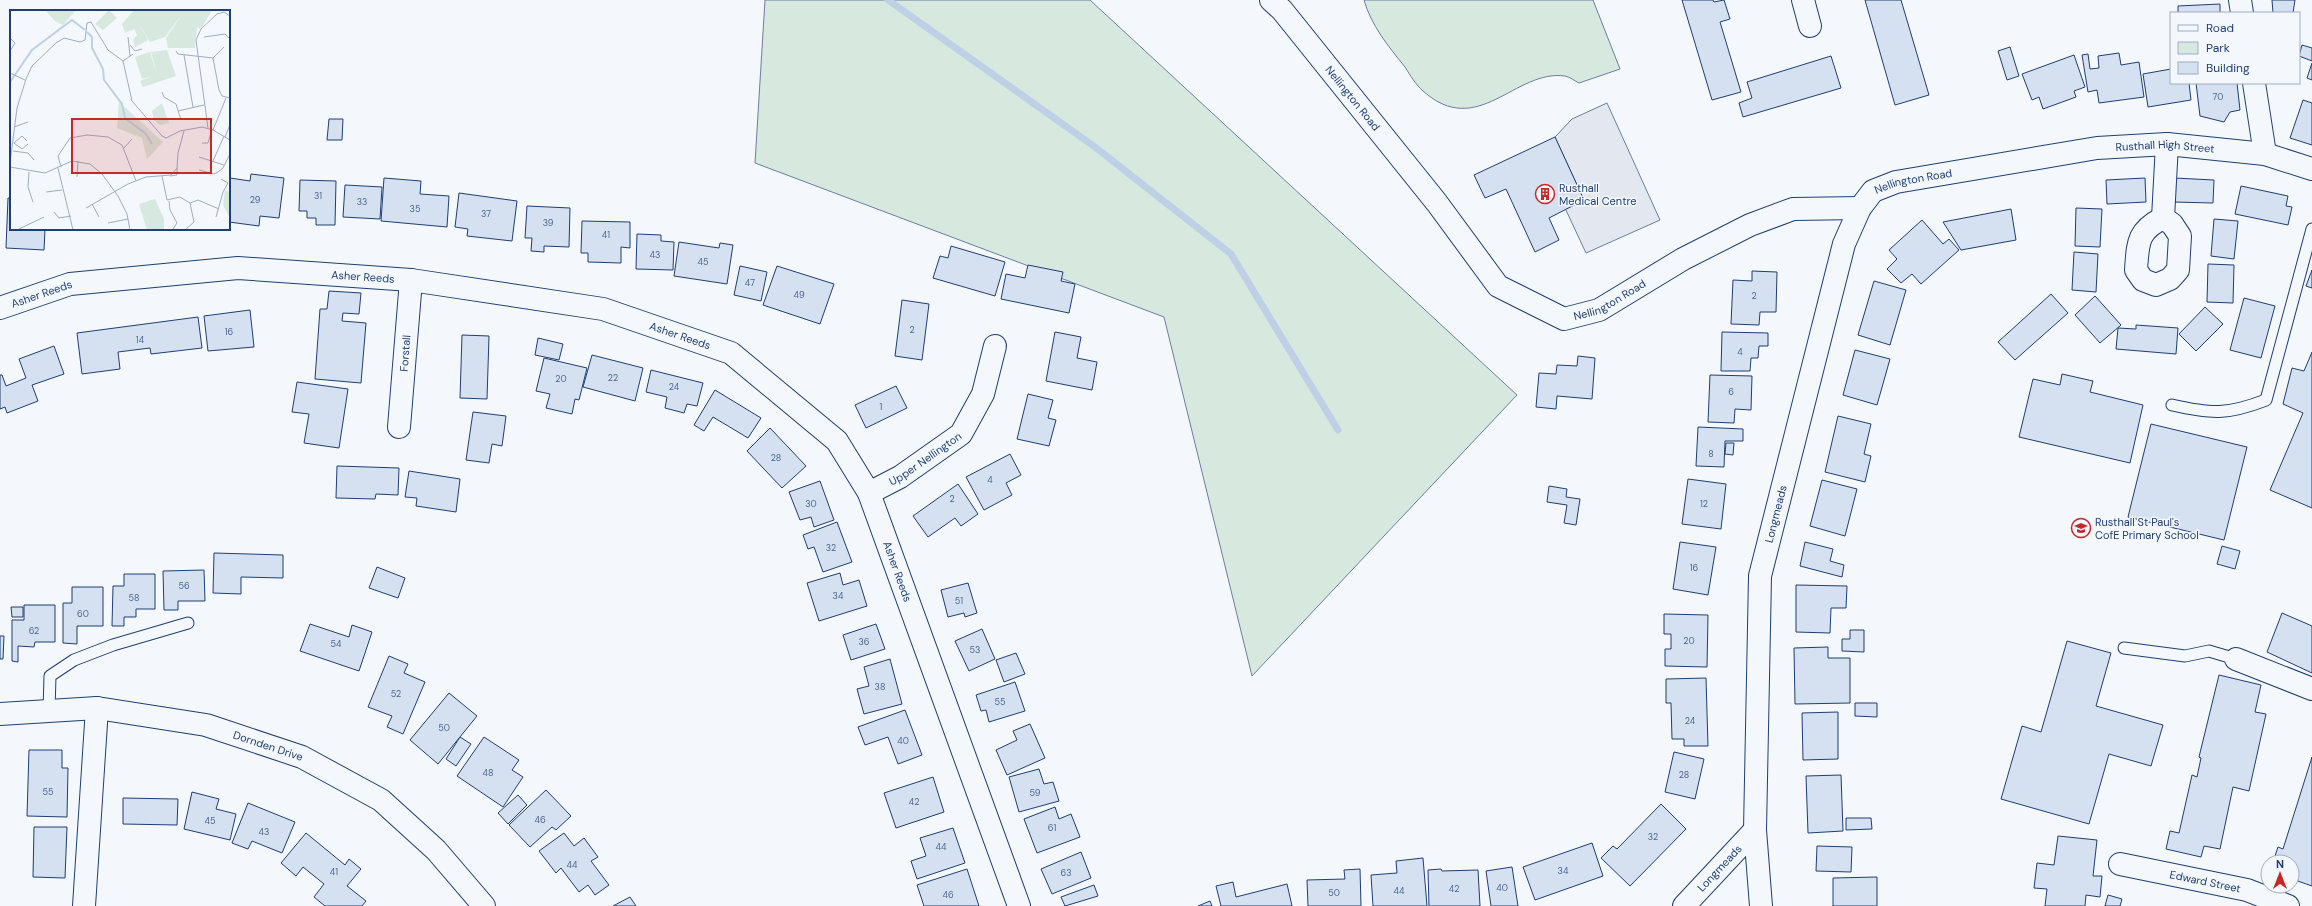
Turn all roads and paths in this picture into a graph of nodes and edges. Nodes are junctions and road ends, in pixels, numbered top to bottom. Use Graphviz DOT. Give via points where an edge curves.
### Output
graph roads {
  1 [pos="1271,0"];
  2 [pos="1804,0"];
  3 [pos="2240,0"];
  4 [pos="2242,12"];
  5 [pos="1810,26"];
  6 [pos="2254,84"];
  7 [pos="2167,144"];
  8 [pos="2265,154"];
  9 [pos="2016,163"];
  10 [pos="2312,168"];
  11 [pos="1860,208"];
  12 [pos="2163,218"];
  13 [pos="2312,229"];
  14 [pos="411,280"];
  15 [pos="0,308"];
  16 [pos="995,346"];
  17 [pos="2172,405"];
  18 [pos="399,427"];
  19 [pos="869,493"];
  20 [pos="188,623"];
  21 [pos="2124,648"];
  22 [pos="2236,659"];
  23 [pos="2312,689"];
  24 [pos="97,708"];
  25 [pos="49,711"];
  26 [pos="0,714"];
  27 [pos="1755,830"];
  28 [pos="2120,864"];
  29 [pos="84,906"];
  30 [pos="484,906"];
  31 [pos="1019,906"];
  32 [pos="1684,906"];
  33 [pos="1761,906"];
  34 [pos="2288,906"];
  1 -- 11 [label="street, Nellington Road" via="1282,10 1437,203 1498,286 1564,319 1600,310 1683,259 1750,224 1793,209"];
  2 -- 5 [label="street"];
  3 -- 4 [label="street"];
  6 -- 8 [label="street"];
  7 -- 8 [label="street, Rusthall High Street"];
  7 -- 9 [label="street, Rusthall High Street" via="2098,148"];
  7 -- 12 [label="street"];
  8 -- 10 [label="street, Rusthall High Street"];
  9 -- 11 [label="street, Nellington Road" via="1896,182 1873,191"];
  11 -- 27 [label="street, Longmeads" via="1844,244 1760,576"];
  13 -- 17 [label="lane" via="2266,400 2238,411 2204,412"];
  14 -- 15 [label="street, Asher Reeds" via="238,268 70,284"];
  14 -- 18 [label="street, Forstall"];
  14 -- 19 [label="street, Asher Reeds" via="603,309 731,353 837,441"];
  16 -- 19 [label="street, Upper Nellington" via="983,394 961,434 900,477"];
  19 -- 31 [label="street, Asher Reeds"];
  20 -- 25 [label="lane" via="113,645 74,660 50,676"];
  21 -- 22 [label="lane" via="2185,656 2209,651"];
  22 -- 23 [label="street"];
  24 -- 25 [label="street, Dornden Drive"];
  24 -- 29 [label="street"];
  24 -- 30 [label="street, Dornden Drive" via="206,725 302,757 380,800 436,850"];
  25 -- 26 [label="street, Dornden Drive"];
  27 -- 32 [label="street, Longmeads"];
  27 -- 33 [label="street, Longmeads"];
  28 -- 34 [label="street, Edward Street" via="2247,890"];
}
